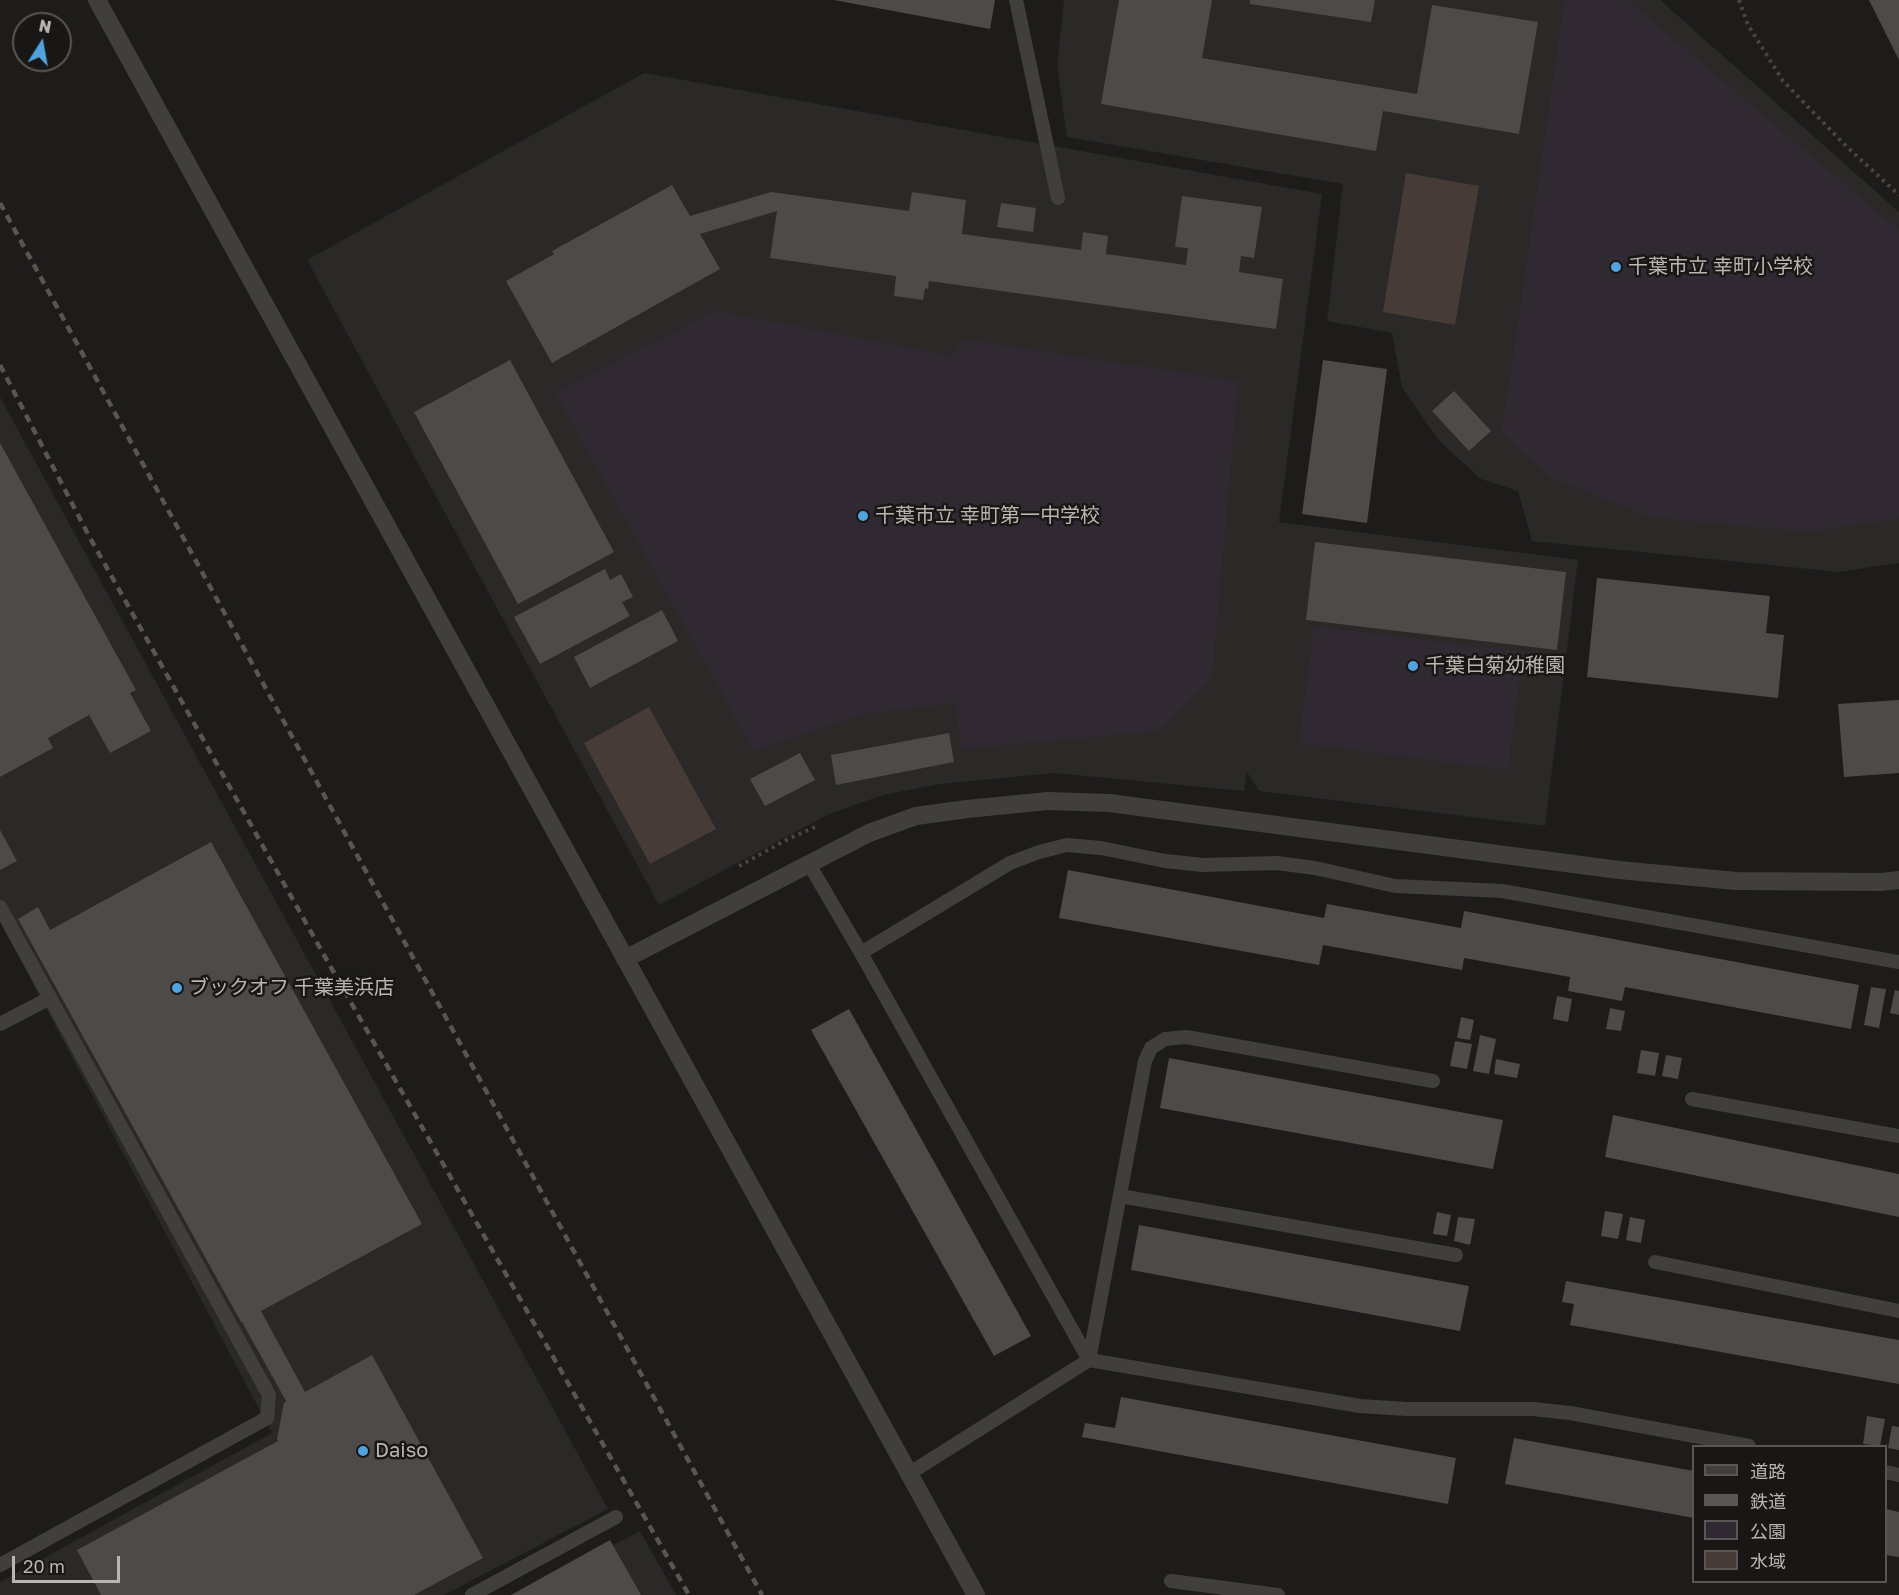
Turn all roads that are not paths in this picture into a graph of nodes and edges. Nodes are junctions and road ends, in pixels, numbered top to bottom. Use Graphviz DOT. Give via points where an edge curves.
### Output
graph roads {
  1 [pos="97,0"];
  2 [pos="1016,0"];
  3 [pos="1058,198"];
  4 [pos="809,864"];
  5 [pos="1899,880"];
  6 [pos="0,907"];
  7 [pos="861,953"];
  8 [pos="625,959"];
  9 [pos="1899,962"];
  10 [pos="50,998"];
  11 [pos="0,1024"];
  12 [pos="1433,1081"];
  13 [pos="1692,1099"];
  14 [pos="1899,1136"];
  15 [pos="1120,1196"];
  16 [pos="1456,1255"];
  17 [pos="1655,1262"];
  18 [pos="1899,1311"];
  19 [pos="1089,1360"];
  20 [pos="1744,1445"];
  21 [pos="909,1473"];
  22 [pos="616,1517"];
  23 [pos="0,1564"];
  24 [pos="1171,1581"];
  25 [pos="472,1595"];
  26 [pos="976,1595"];
  27 [pos="1278,1595"];
  1 -- 8 [label="street"];
  2 -- 3 [label="lane"];
  4 -- 5 [label="street" via="869,833 915,816 1048,801 1109,803 1712,879"];
  4 -- 7 [label="lane"];
  4 -- 8 [label="street"];
  6 -- 10 [label="lane"];
  7 -- 9 [label="lane" via="1010,863 1067,845 1203,865 1277,863 1395,886 1502,891"];
  7 -- 19 [label="lane"];
  8 -- 21 [label="street"];
  10 -- 11 [label="lane"];
  10 -- 23 [label="lane" via="269,1395 267,1418"];
  12 -- 15 [label="lane" via="1185,1037 1165,1039 1150,1048 1144,1061"];
  13 -- 14 [label="lane"];
  15 -- 16 [label="lane"];
  15 -- 19 [label="lane"];
  17 -- 18 [label="lane"];
  19 -- 20 [label="lane" via="1360,1406 1533,1409"];
  19 -- 21 [label="lane"];
  21 -- 26 [label="street"];
  22 -- 25 [label="lane"];
  24 -- 27 [label="lane"];
}
